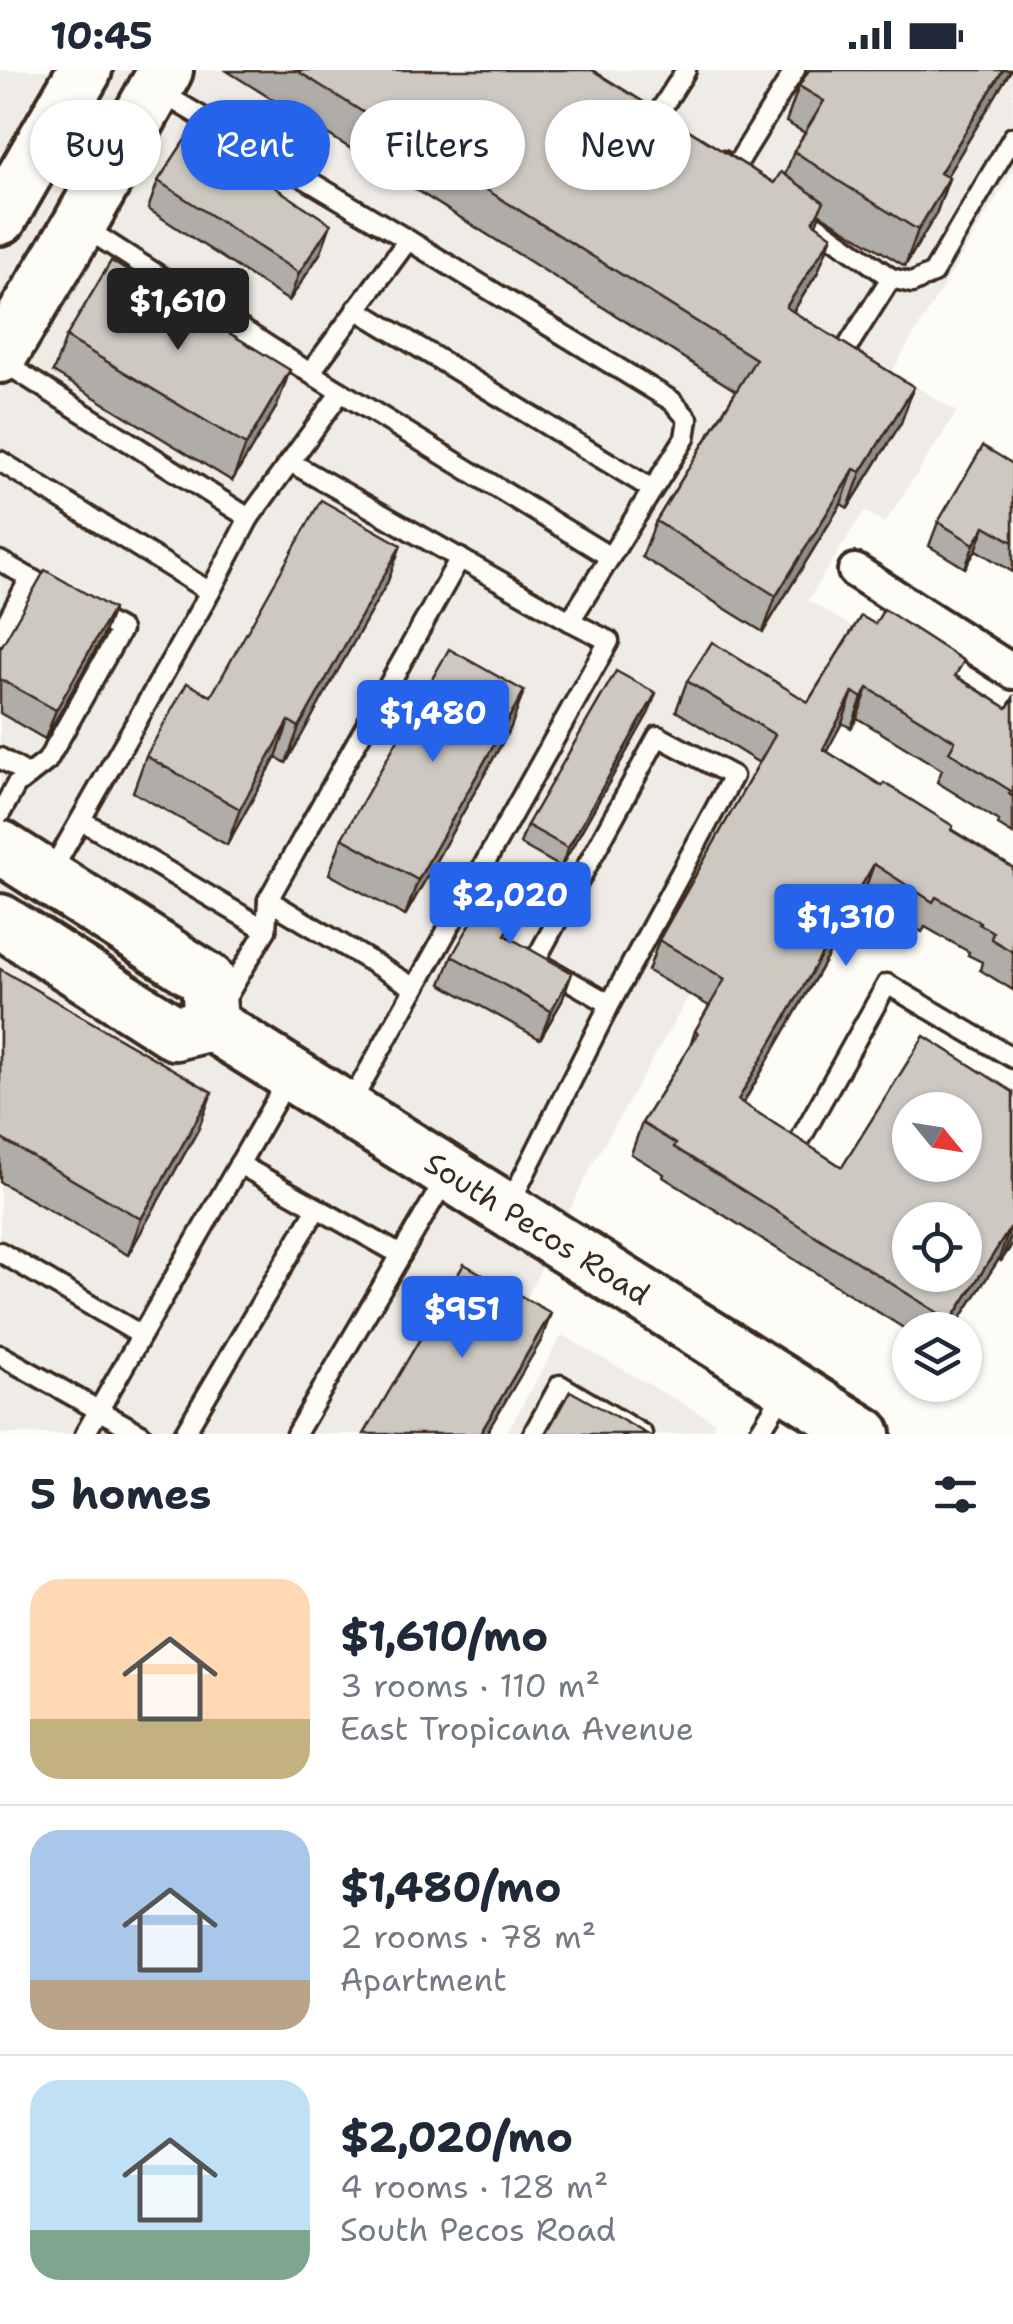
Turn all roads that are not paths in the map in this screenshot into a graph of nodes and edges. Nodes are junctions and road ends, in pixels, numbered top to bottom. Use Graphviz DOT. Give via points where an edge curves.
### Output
graph roads {
  1 [pos="84,70"];
  2 [pos="686,70"];
  3 [pos="795,70"];
  4 [pos="160,80"];
  5 [pos="667,100"];
  6 [pos="1013,137"];
  7 [pos="702,149"];
  8 [pos="797,212"];
  9 [pos="0,218"];
  10 [pos="80,224"];
  11 [pos="408,240"];
  12 [pos="891,278"];
  13 [pos="356,309"];
  14 [pos="0,358"];
  15 [pos="841,358"];
  16 [pos="310,374"];
  17 [pos="341,392"];
  18 [pos="0,461"];
  19 [pos="290,462"];
  20 [pos="652,489"];
  21 [pos="249,518"];
  22 [pos="610,556"];
  23 [pos="460,558"];
  24 [pos="0,561"];
  25 [pos="855,571"];
  26 [pos="30,578"];
  27 [pos="210,592"];
  28 [pos="570,620"];
  29 [pos="0,635"];
  30 [pos="1013,672"];
  31 [pos="0,758"];
  32 [pos="29,775"];
  33 [pos="0,814"];
  34 [pos="81,820"];
  35 [pos="0,847"];
  36 [pos="49,877"];
  37 [pos="268,900"];
  38 [pos="0,921"];
  39 [pos="266,930"];
  40 [pos="415,988"];
  41 [pos="610,1004"];
  42 [pos="211,1024"];
  43 [pos="1013,1058"];
  44 [pos="290,1074"];
  45 [pos="347,1109"];
  46 [pos="801,1138"];
  47 [pos="238,1164"];
  48 [pos="449,1174"];
  49 [pos="317,1208"];
  50 [pos="507,1210"];
  51 [pos="0,1252"];
  52 [pos="401,1255"];
  53 [pos="141,1335"];
  54 [pos="0,1355"];
  55 [pos="787,1386"];
  56 [pos="98,1411"];
  57 [pos="85,1434"];
  58 [pos="141,1434"];
  59 [pos="184,1434"];
  60 [pos="296,1434"];
  61 [pos="533,1434"];
  62 [pos="642,1434"];
  63 [pos="758,1434"];
  64 [pos="864,1434"];
  1 -- 9 [label="main road"];
  2 -- 5 [label="lane"];
  3 -- 7 [label="lane" via="742,174"];
  4 -- 10 [label="main road"];
  4 -- 11 [label="lane"];
  6 -- 12 [label="lane" via="933,273 912,284"];
  8 -- 12 [label="lane"];
  10 -- 14 [label="main road"];
  10 -- 16 [label="lane"];
  11 -- 13 [label="lane"];
  11 -- 20 [label="lane" via="672,401 688,419 685,438"];
  12 -- 15 [label="lane"];
  13 -- 16 [label="lane"];
  13 -- 20 [label="lane"];
  14 -- 21 [label="lane"];
  16 -- 17 [label="lane"];
  17 -- 19 [label="lane"];
  17 -- 22 [label="lane"];
  18 -- 27 [label="lane"];
  19 -- 21 [label="lane"];
  19 -- 23 [label="lane"];
  20 -- 22 [label="lane"];
  21 -- 27 [label="lane"];
  22 -- 28 [label="lane"];
  23 -- 28 [label="lane"];
  23 -- 37 [label="lane"];
  24 -- 26 [label="lane"];
  25 -- 30 [label="street"];
  26 -- 29 [label="lane"];
  26 -- 32 [label="lane" via="121,630 48,761"];
  27 -- 34 [label="lane"];
  28 -- 40 [label="lane" via="609,640"];
  31 -- 32 [label="lane"];
  32 -- 33 [label="lane"];
  34 -- 36 [label="lane"];
  34 -- 39 [label="lane"];
  35 -- 36 [label="main road"];
  36 -- 42 [label="main road" via="208,980"];
  37 -- 39 [label="lane"];
  37 -- 40 [label="lane"];
  38 -- 42 [label="main road" via="175,1034"];
  39 -- 42 [label="lane"];
  40 -- 45 [label="lane"];
  41 -- 41 [label="lane" via="734,776 658,736 535,961"];
  41 -- 50 [label="lane"];
  42 -- 44 [label="main road, South Pecos Road"];
  43 -- 46 [label="lane" via="887,984"];
  44 -- 45 [label="main road, South Pecos Road"];
  44 -- 47 [label="lane"];
  45 -- 48 [label="main road, South Pecos Road"];
  47 -- 49 [label="lane"];
  47 -- 53 [label="lane"];
  48 -- 50 [label="main road, South Pecos Road"];
  48 -- 52 [label="lane"];
  49 -- 52 [label="lane"];
  49 -- 59 [label="lane"];
  50 -- 55 [label="main road, South Pecos Road"];
  51 -- 53 [label="lane"];
  52 -- 60 [label="lane"];
  53 -- 56 [label="lane"];
  54 -- 56 [label="lane"];
  55 -- 63 [label="lane"];
  55 -- 64 [label="main road, South Pecos Road"];
  56 -- 57 [label="lane"];
  56 -- 58 [label="lane"];
  61 -- 62 [label="lane" via="560,1385"];
}
